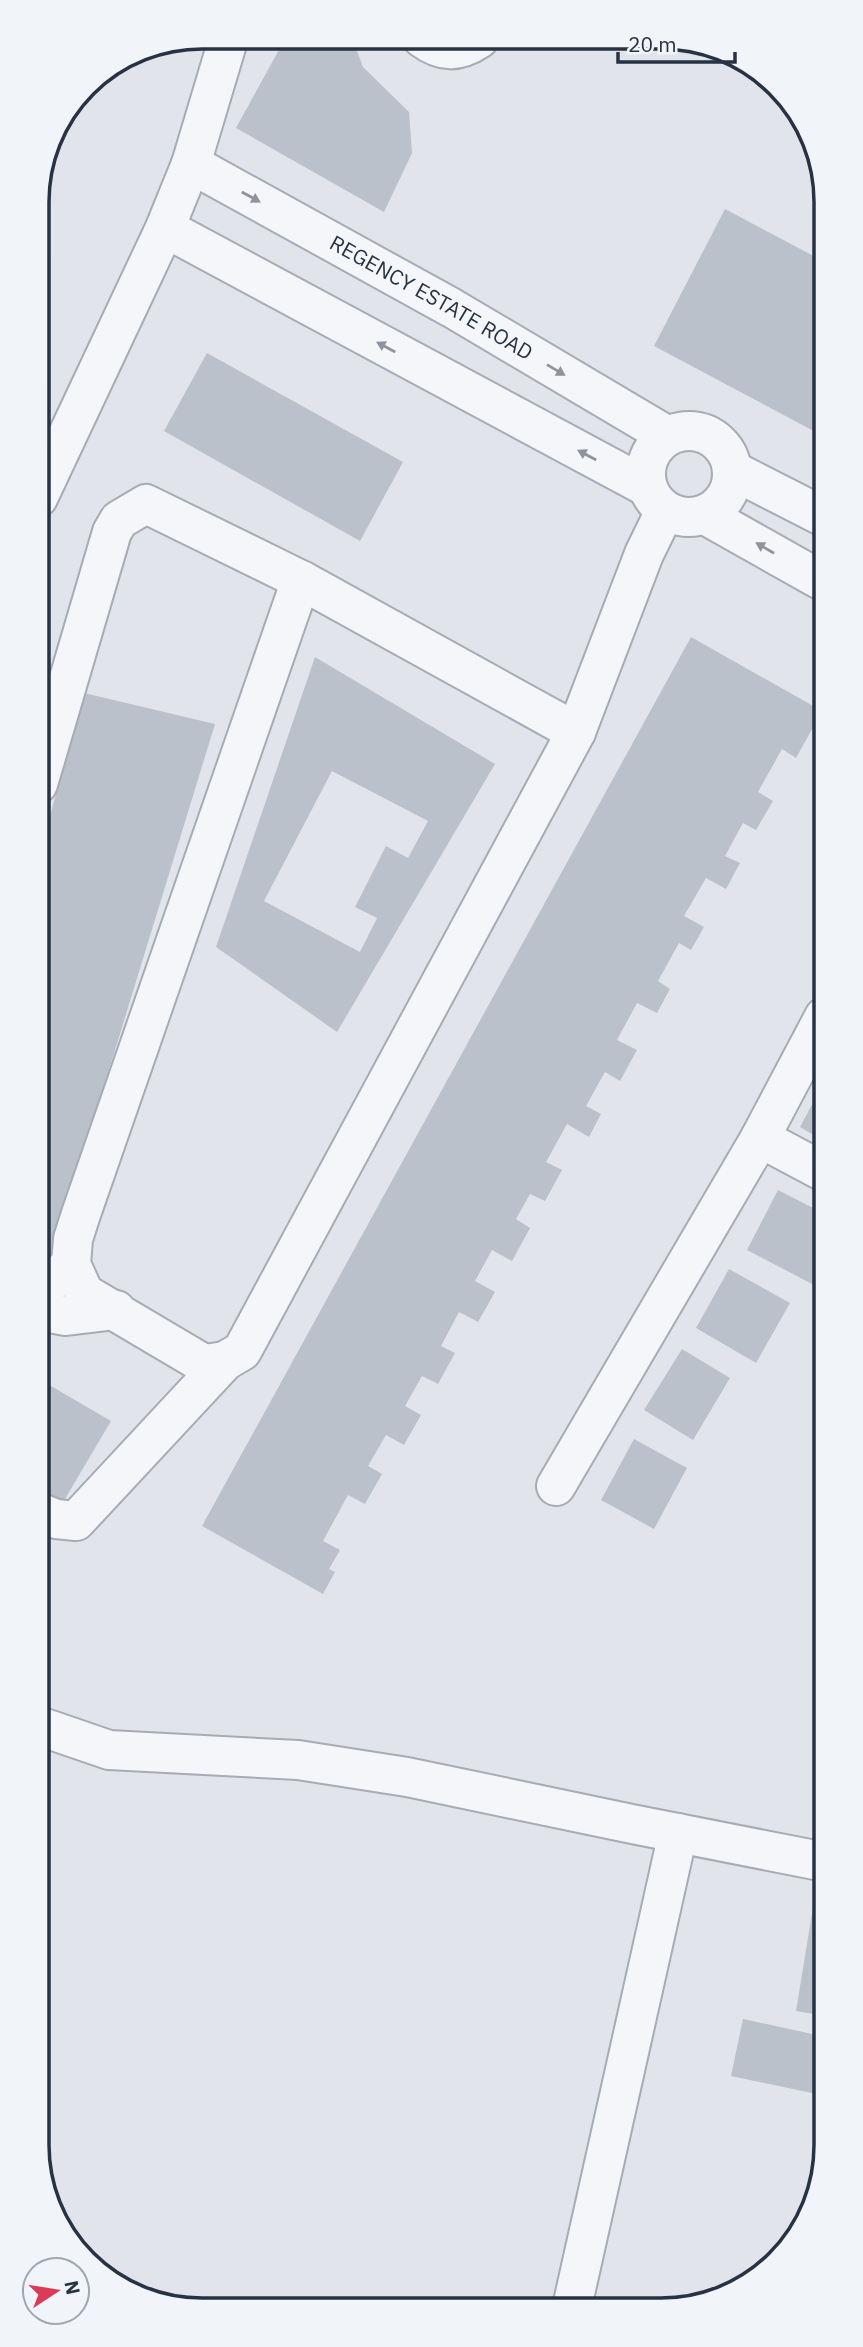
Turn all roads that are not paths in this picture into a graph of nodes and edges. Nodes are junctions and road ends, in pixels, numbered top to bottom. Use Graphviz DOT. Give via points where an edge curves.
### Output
graph roads {
  1 [pos="225,49"];
  2 [pos="191,164"];
  3 [pos="165,229"];
  4 [pos="668,436"];
  5 [pos="732,470"];
  6 [pos="49,475"];
  7 [pos="656,499"];
  8 [pos="814,512"];
  9 [pos="705,515"];
  10 [pos="814,576"];
  11 [pos="300,580"];
  12 [pos="576,732"];
  13 [pos="49,746"];
  14 [pos="814,1036"];
  15 [pos="760,1138"];
  16 [pos="814,1167"];
  17 [pos="55,1273"];
  18 [pos="116,1310"];
  19 [pos="49,1313"];
  20 [pos="225,1361"];
  21 [pos="556,1486"];
  22 [pos="49,1516"];
  23 [pos="49,1730"];
  24 [pos="678,1833"];
  25 [pos="814,1860"];
  26 [pos="574,2298"];
  1 -- 2 [label="street"];
  2 -- 3 [label="street"];
  2 -- 4 [label="street, REGENCY ESTATE ROAD, one-way" via="452,308"];
  3 -- 6 [label="street"];
  7 -- 3 [label="street, one-way"];
  4 -- 5 [label="street" via="682,431 709,436 721,445"];
  4 -- 7 [label="street" via="656,445 645,472"];
  5 -- 8 [label="street"];
  5 -- 9 [label="street" via="726,496"];
  7 -- 9 [label="street" via="678,517"];
  7 -- 12 [label="street" via="644,554"];
  10 -- 9 [label="street, one-way"];
  11 -- 12 [label="street"];
  11 -- 13 [label="street" via="146,504 119,520"];
  11 -- 17 [label="street" via="73,1239"];
  12 -- 20 [label="street" via="242,1351"];
  14 -- 15 [label="street"];
  15 -- 16 [label="street"];
  15 -- 21 [label="street"];
  17 -- 18 [label="street"];
  18 -- 19 [label="street" via="66,1316"];
  18 -- 20 [label="street" via="204,1364"];
  20 -- 22 [label="street" via="76,1521"];
  23 -- 24 [label="street" via="108,1750 298,1760 407,1777"];
  24 -- 25 [label="street"];
  24 -- 26 [label="street"];
}
